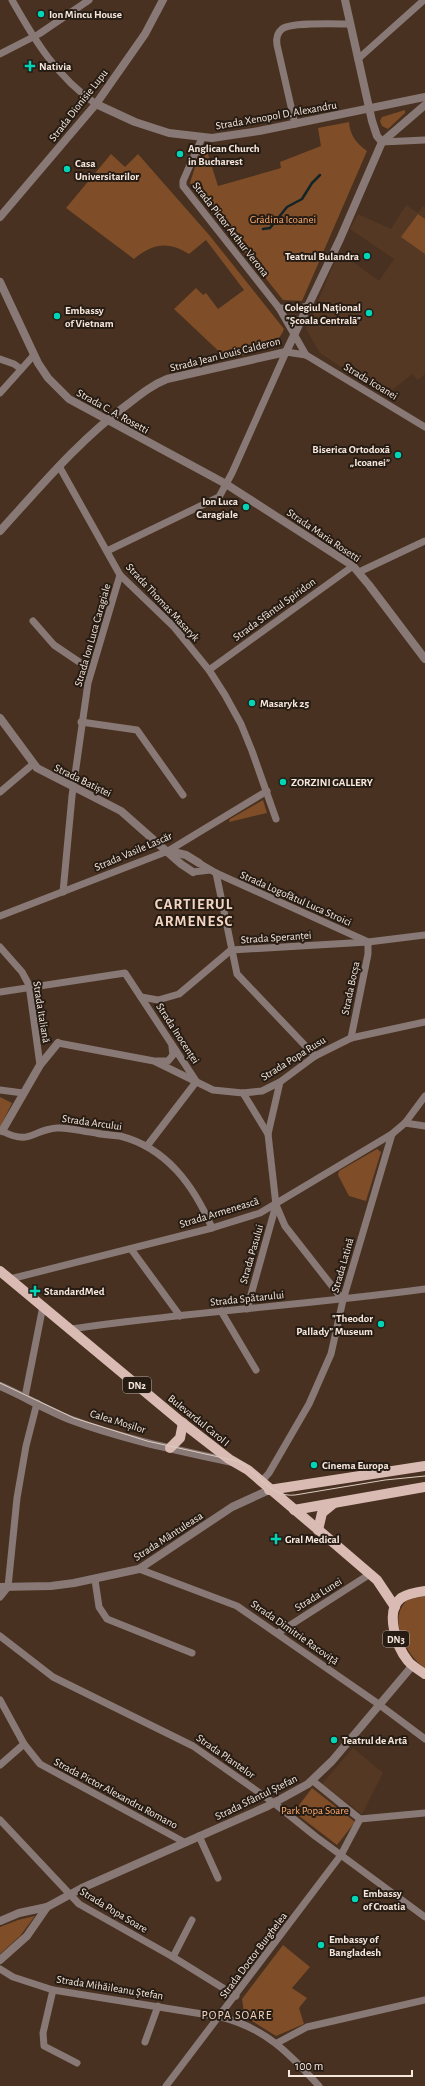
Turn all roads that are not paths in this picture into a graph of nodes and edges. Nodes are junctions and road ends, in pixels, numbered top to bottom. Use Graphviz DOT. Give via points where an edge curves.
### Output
graph roads {
  1 [pos="12,0"];
  2 [pos="89,0"];
  3 [pos="163,0"];
  4 [pos="346,0"];
  5 [pos="424,0"];
  6 [pos="350,24"];
  7 [pos="33,37"];
  8 [pos="0,54"];
  9 [pos="358,59"];
  10 [pos="425,97"];
  11 [pos="96,104"];
  12 [pos="425,105"];
  13 [pos="369,109"];
  14 [pos="294,124"];
  15 [pos="202,138"];
  16 [pos="425,140"];
  17 [pos="382,142"];
  18 [pos="0,217"];
  19 [pos="0,282"];
  20 [pos="309,305"];
  21 [pos="278,308"];
  22 [pos="295,333"];
  23 [pos="286,352"];
  24 [pos="34,355"];
  25 [pos="306,355"];
  26 [pos="0,359"];
  27 [pos="21,369"];
  28 [pos="0,392"];
  29 [pos="105,421"];
  30 [pos="425,427"];
  31 [pos="60,466"];
  32 [pos="226,484"];
  33 [pos="0,531"];
  34 [pos="425,541"];
  35 [pos="107,551"];
  36 [pos="356,569"];
  37 [pos="120,575"];
  38 [pos="33,620"];
  39 [pos="425,659"];
  40 [pos="90,670"];
  41 [pos="209,670"];
  42 [pos="0,718"];
  43 [pos="81,722"];
  44 [pos="33,764"];
  45 [pos="74,787"];
  46 [pos="267,791"];
  47 [pos="0,792"];
  48 [pos="183,794"];
  49 [pos="276,819"];
  50 [pos="168,851"];
  51 [pos="199,862"];
  52 [pos="193,872"];
  53 [pos="213,872"];
  54 [pos="63,892"];
  55 [pos="0,916"];
  56 [pos="425,935"];
  57 [pos="368,942"];
  58 [pos="0,947"];
  59 [pos="232,950"];
  60 [pos="30,988"];
  61 [pos="0,992"];
  62 [pos="141,997"];
  63 [pos="425,1022"];
  64 [pos="351,1038"];
  65 [pos="58,1043"];
  66 [pos="171,1043"];
  67 [pos="315,1056"];
  68 [pos="154,1061"];
  69 [pos="40,1065"];
  70 [pos="196,1082"];
  71 [pos="280,1082"];
  72 [pos="0,1090"];
  73 [pos="23,1093"];
  74 [pos="243,1094"];
  75 [pos="425,1096"];
  76 [pos="405,1123"];
  77 [pos="425,1126"];
  78 [pos="2,1131"];
  79 [pos="268,1134"];
  80 [pos="392,1134"];
  81 [pos="147,1146"];
  82 [pos="276,1205"];
  83 [pos="212,1228"];
  84 [pos="130,1249"];
  85 [pos="0,1271"];
  86 [pos="10,1279"];
  87 [pos="425,1289"];
  88 [pos="343,1300"];
  89 [pos="43,1306"];
  90 [pos="247,1309"];
  91 [pos="221,1311"];
  92 [pos="180,1316"];
  93 [pos="71,1329"];
  94 [pos="256,1370"];
  95 [pos="0,1386"];
  96 [pos="25,1397"];
  97 [pos="37,1403"];
  98 [pos="183,1423"];
  99 [pos="170,1448"];
  100 [pos="234,1462"];
  101 [pos="425,1466"];
  102 [pos="261,1482"];
  103 [pos="425,1487"];
  104 [pos="269,1490"];
  105 [pos="335,1503"];
  106 [pos="294,1510"];
  107 [pos="318,1530"];
  108 [pos="139,1569"];
  109 [pos="370,1574"];
  110 [pos="95,1580"];
  111 [pos="4,1587"];
  112 [pos="383,1587"];
  113 [pos="425,1591"];
  114 [pos="0,1597"];
  115 [pos="401,1598"];
  116 [pos="395,1607"];
  117 [pos="278,1633"];
  118 [pos="0,1636"];
  119 [pos="192,1653"];
  120 [pos="413,1666"];
  121 [pos="425,1674"];
  122 [pos="0,1700"];
  123 [pos="380,1705"];
  124 [pos="425,1739"];
  125 [pos="24,1744"];
  126 [pos="0,1765"];
  127 [pos="313,1781"];
  128 [pos="274,1803"];
  129 [pos="425,1813"];
  130 [pos="360,1819"];
  131 [pos="0,1820"];
  132 [pos="199,1836"];
  133 [pos="184,1842"];
  134 [pos="341,1855"];
  135 [pos="218,1878"];
  136 [pos="68,1894"];
  137 [pos="47,1907"];
  138 [pos="19,1913"];
  139 [pos="425,1917"];
  140 [pos="192,1920"];
  141 [pos="0,1921"];
  142 [pos="32,1930"];
  143 [pos="173,1957"];
  144 [pos="0,1960"];
  145 [pos="0,1969"];
  146 [pos="53,1990"];
  147 [pos="236,1996"];
  148 [pos="425,2000"];
  149 [pos="158,2006"];
  150 [pos="221,2016"];
  151 [pos="145,2042"];
  152 [pos="277,2043"];
  153 [pos="77,2063"];
  154 [pos="166,2086"];
  155 [pos="320,2086"];
  1 -- 7 [label="street"];
  2 -- 7 [label="street"];
  3 -- 11 [label="street, Strada Dionisie Lupu" via="145,34"];
  4 -- 6 [label="street"];
  5 -- 9 [label="street"];
  6 -- 9 [label="street"];
  6 -- 14 [label="street" via="290,25 278,33 277,45"];
  7 -- 8 [label="street"];
  7 -- 11 [label="street" via="58,71"];
  9 -- 13 [label="street"];
  10 -- 13 [label="street, Strada Xenopol D. Alexandru"];
  11 -- 15 [label="street, Strada Xenopol D. Alexandru" via="154,129"];
  11 -- 18 [label="street, Strada Dionisie Lupu"];
  12 -- 17 [label="street"];
  13 -- 14 [label="street, Strada Xenopol D. Alexandru"];
  13 -- 17 [label="street" via="374,129"];
  14 -- 15 [label="street, Strada Xenopol D. Alexandru" via="239,135"];
  15 -- 21 [label="street, Strada Pictor Arthur Verona" via="183,186"];
  16 -- 17 [label="street"];
  17 -- 20 [label="street, Strada Jean Louis Calderon"];
  19 -- 24 [label="street, Strada C. A. Rosetti"];
  20 -- 21 [label="street" via="298,310"];
  20 -- 22 [label="street, Strada Jean Louis Calderon"];
  21 -- 22 [label="street, Strada Pictor Arthur Verona"];
  22 -- 23 [label="street, Strada Jean Louis Calderon"];
  22 -- 25 [label="street"];
  23 -- 25 [label="street, Strada Icoanei"];
  23 -- 29 [label="street, Strada Jean Louis Calderon" via="167,379 149,388"];
  23 -- 32 [label="street"];
  24 -- 27 [label="street"];
  24 -- 29 [label="street, Strada C. A. Rosetti" via="48,378 62,394"];
  25 -- 30 [label="street, Strada Icoanei"];
  26 -- 27 [label="street"];
  27 -- 28 [label="street"];
  29 -- 31 [label="street, Strada Jean Louis Calderon"];
  29 -- 32 [label="street, Strada C. A. Rosetti"];
  31 -- 33 [label="street, Strada Jean Louis Calderon"];
  31 -- 35 [label="street, Strada Thomas Masaryk"];
  32 -- 35 [label="street" via="216,499"];
  32 -- 36 [label="street, Strada Maria Rosetti"];
  34 -- 36 [label="street, Strada Sfântul Spiridon"];
  35 -- 37 [label="street, Strada Thomas Masaryk"];
  36 -- 39 [label="street, Strada Maria Rosetti"];
  36 -- 41 [label="street, Strada Sfântul Spiridon"];
  37 -- 40 [label="street, Strada Ion Luca Caragiale"];
  37 -- 41 [label="street, Strada Thomas Masaryk" via="174,627"];
  38 -- 40 [label="street" via="54,645"];
  40 -- 43 [label="street, Strada Ion Luca Caragiale"];
  41 -- 46 [label="street, Strada Thomas Masaryk" via="241,724"];
  42 -- 44 [label="street, Strada Batiștei"];
  43 -- 45 [label="street, Strada Ion Luca Caragiale"];
  43 -- 48 [label="street" via="137,730"];
  44 -- 45 [label="street, Strada Batiștei" via="48,776"];
  44 -- 47 [label="street"];
  45 -- 50 [label="street, Strada Batiștei" via="121,812"];
  45 -- 54 [label="street, Strada Ion Luca Caragiale"];
  46 -- 49 [label="street, Strada Thomas Masaryk"];
  46 -- 50 [label="street, Strada Vasile Lascăr"];
  50 -- 51 [label="street, Strada Batiștei" via="186,855"];
  50 -- 52 [label="street, Strada Batiștei"];
  50 -- 54 [label="street, Strada Vasile Lascăr"];
  51 -- 53 [label="street, Strada Logofătul Luca Stroici"];
  52 -- 53 [label="street"];
  53 -- 57 [label="street, Strada Logofătul Luca Stroici"];
  53 -- 59 [label="street"];
  54 -- 55 [label="street, Strada Vasile Lascăr"];
  56 -- 57 [label="street, Strada Speranței"];
  57 -- 59 [label="street, Strada Speranței"];
  57 -- 64 [label="street, Strada Bocșa" via="368,954"];
  58 -- 60 [label="street, Strada Italiană" via="23,974"];
  59 -- 62 [label="street, Strada Speranței" via="179,994 158,1000"];
  59 -- 67 [label="street" via="235,969 241,979"];
  60 -- 61 [label="street"];
  60 -- 62 [label="street" via="125,973"];
  60 -- 69 [label="street, Strada Italiană"];
  62 -- 66 [label="street, Strada Inocenței"];
  63 -- 64 [label="street, Strada Popa Rusu"];
  64 -- 67 [label="street, Strada Popa Rusu"];
  65 -- 68 [label="street, Strada Popa Rusu"];
  65 -- 69 [label="street"];
  66 -- 68 [label="street" via="173,1055 168,1061"];
  66 -- 70 [label="street, Strada Inocenței"];
  67 -- 71 [label="street, Strada Popa Rusu"];
  68 -- 70 [label="street, Strada Popa Rusu"];
  69 -- 73 [label="street"];
  70 -- 74 [label="street, Strada Popa Rusu" via="213,1090"];
  70 -- 81 [label="street"];
  71 -- 74 [label="street, Strada Popa Rusu" via="262,1091"];
  71 -- 79 [label="street"];
  72 -- 73 [label="street"];
  73 -- 78 [label="street"];
  74 -- 79 [label="street"];
  75 -- 76 [label="street, Strada Armenească"];
  76 -- 77 [label="street"];
  76 -- 80 [label="street, Strada Armenească"];
  78 -- 81 [label="street, Strada Arcului" via="26,1138 59,1128 119,1136"];
  79 -- 82 [label="street"];
  80 -- 82 [label="street, Strada Armenească"];
  80 -- 88 [label="street, Strada Latină"];
  81 -- 83 [label="street, Strada Arcului" via="176,1169 188,1184"];
  82 -- 83 [label="street, Strada Armenească" via="260,1213"];
  82 -- 88 [label="street" via="285,1226"];
  82 -- 90 [label="street, Strada Pasului"];
  83 -- 84 [label="street, Strada Armenească"];
  84 -- 86 [label="street, Strada Armenească"];
  84 -- 92 [label="street"];
  85 -- 86 [label="main road, Bulevardul Carol I / DN2"];
  86 -- 89 [label="main road, Bulevardul Carol I / DN2"];
  87 -- 88 [label="street, Strada Spătarului"];
  88 -- 90 [label="street, Strada Spătarului"];
  88 -- 102 [label="street, Strada Latină" via="332,1354 309,1404 269,1473"];
  89 -- 93 [label="main road, Bulevardul Carol I / DN2"];
  89 -- 96 [label="street"];
  90 -- 91 [label="street, Strada Spătarului"];
  91 -- 92 [label="street, Strada Spătarului"];
  91 -- 94 [label="street"];
  92 -- 93 [label="street, Strada Spătarului"];
  93 -- 98 [label="main road, Bulevardul Carol I / DN2"];
  95 -- 96 [label="street, Calea Moșilor"];
  96 -- 97 [label="street, Calea Moșilor"];
  97 -- 99 [label="street, Calea Moșilor" via="96,1428"];
  97 -- 111 [label="street" via="26,1446"];
  98 -- 99 [label="main road" via="180,1438"];
  98 -- 100 [label="main road, Bulevardul Carol I / DN2"];
  99 -- 100 [label="street, Calea Moșilor"];
  100 -- 102 [label="main road, Bulevardul Carol I / DN2"];
  101 -- 104 [label="main road"];
  102 -- 104 [label="main road, Bulevardul Carol I / DN2"];
  103 -- 105 [label="main road"];
  104 -- 106 [label="main road, Bulevardul Carol I / DN2"];
  104 -- 108 [label="street, Strada Mântuleasa" via="232,1507"];
  105 -- 106 [label="main road"];
  105 -- 107 [label="main road" via="322,1513"];
  106 -- 107 [label="main road, Bulevardul Carol I"];
  107 -- 109 [label="main road, Bulevardul Carol I"];
  108 -- 110 [label="street, Strada Mântuleasa"];
  108 -- 117 [label="street, Strada Dimitrie Racoviță" via="228,1601"];
  109 -- 112 [label="main road, Bulevardul Carol I"];
  109 -- 117 [label="street, Strada Lunei"];
  110 -- 111 [label="street, Strada Mântuleasa" via="52,1586"];
  110 -- 119 [label="street" via="101,1611 107,1619"];
  111 -- 114 [label="street"];
  112 -- 115 [label="main road, Bulevardul Carol I"];
  112 -- 116 [label="main road, Bulevardul Carol I"];
  113 -- 115 [label="main road"];
  115 -- 116 [label="main road"];
  116 -- 120 [label="main road, DN3" via="393,1616 399,1648"];
  117 -- 123 [label="street, Strada Dimitrie Racoviță"];
  118 -- 128 [label="street, Strada Plantelor" via="53,1677 182,1739"];
  120 -- 121 [label="main road, DN3"];
  120 -- 123 [label="street, Strada Sfântul Ștefan"];
  122 -- 125 [label="street, Strada Pictor Alexandru Romano"];
  123 -- 124 [label="street, Strada Dimitrie Racoviță"];
  123 -- 127 [label="street, Strada Sfântul Ștefan"];
  125 -- 126 [label="street"];
  125 -- 133 [label="street, Strada Pictor Alexandru Romano" via="48,1770"];
  127 -- 128 [label="street, Strada Sfântul Ștefan"];
  127 -- 130 [label="street"];
  128 -- 132 [label="street, Strada Sfântul Ștefan"];
  128 -- 134 [label="street, Strada Plantelor"];
  129 -- 130 [label="street"];
  130 -- 134 [label="street, Strada Doctor Burghelea"];
  131 -- 136 [label="street, Strada Popa Soare"];
  132 -- 133 [label="street, Strada Sfântul Ștefan"];
  132 -- 135 [label="street"];
  133 -- 136 [label="street, Strada Sfântul Ștefan"];
  134 -- 139 [label="street, Strada Plantelor"];
  134 -- 147 [label="street, Strada Doctor Burghelea"];
  136 -- 137 [label="street, Strada Sfântul Ștefan"];
  136 -- 143 [label="street, Strada Popa Soare" via="84,1908"];
  137 -- 138 [label="street"];
  137 -- 142 [label="street"];
  138 -- 141 [label="street"];
  138 -- 142 [label="street" via="30,1918"];
  140 -- 143 [label="street"];
  142 -- 144 [label="street"];
  143 -- 147 [label="street, Strada Popa Soare"];
  145 -- 146 [label="street, Strada Mihăileanu Ștefan" via="13,1977"];
  146 -- 149 [label="street, Strada Mihăileanu Ștefan"];
  146 -- 153 [label="street" via="43,2033 44,2046"];
  147 -- 150 [label="street, Strada Doctor Burghelea"];
  148 -- 152 [label="street" via="308,2027"];
  149 -- 150 [label="street, Strada Mihăileanu Ștefan"];
  149 -- 151 [label="street"];
  150 -- 152 [label="street" via="248,2026"];
  150 -- 154 [label="street, Strada Doctor Burghelea"];
  152 -- 155 [label="street"];
}
